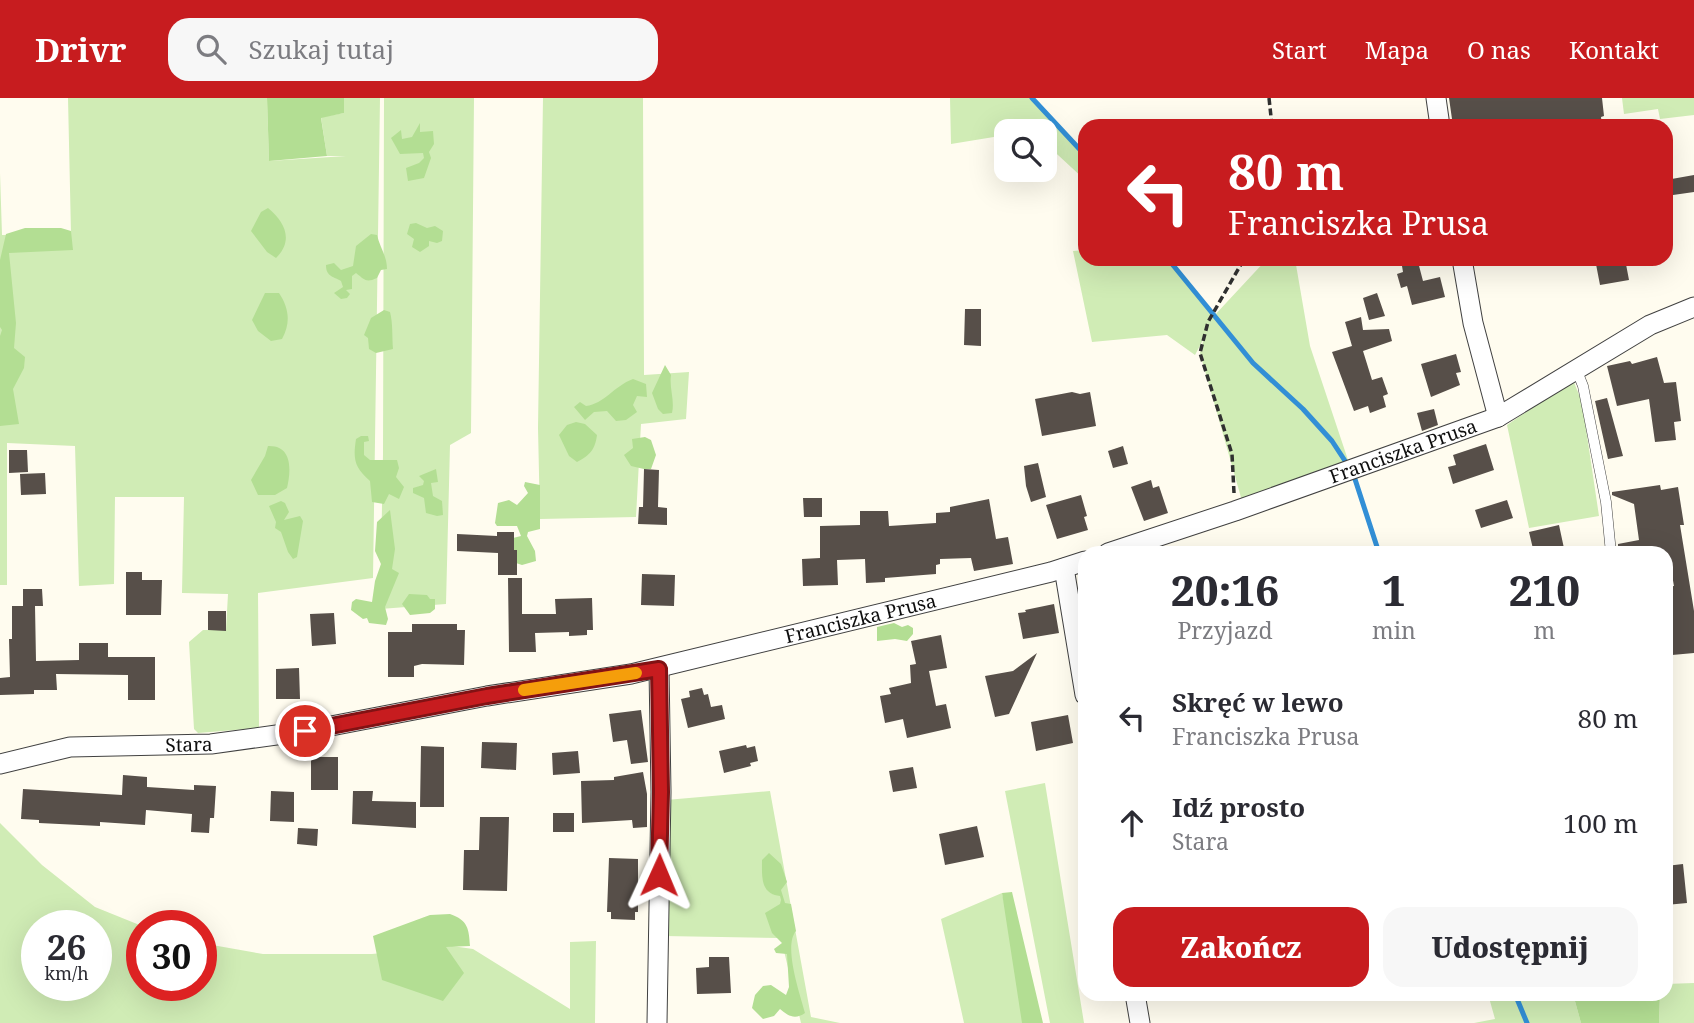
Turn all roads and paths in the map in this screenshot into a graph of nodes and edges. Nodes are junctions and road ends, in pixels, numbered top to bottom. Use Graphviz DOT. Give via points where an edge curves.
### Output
graph roads {
  1 [pos="1269,98"];
  2 [pos="1436,98"];
  3 [pos="1271,119"];
  4 [pos="1439,119"];
  5 [pos="1240,266"];
  6 [pos="1463,266"];
  7 [pos="1694,307"];
  8 [pos="1577,371"];
  9 [pos="1499,417"];
  10 [pos="1235,511"];
  11 [pos="1129,546"];
  12 [pos="1610,546"];
  13 [pos="1078,563"];
  14 [pos="1063,568"];
  15 [pos="1078,655"];
  16 [pos="659,669"];
  17 [pos="379,718"];
  18 [pos="0,764"];
  19 [pos="1136,1001"];
  20 [pos="657,1023"];
  21 [pos="1140,1023"];
  1 -- 3 [label="path"];
  2 -- 4 [label="street"];
  5 -- 10 [label="path" via="1208,322 1200,353 1232,454"];
  6 -- 9 [label="street, Franciszka Prusa"];
  7 -- 8 [label="street, Franciszka Prusa" via="1650,325"];
  8 -- 9 [label="street, Franciszka Prusa"];
  8 -- 12 [label="lane" via="1606,502"];
  9 -- 10 [label="street, Franciszka Prusa"];
  10 -- 11 [label="street, Franciszka Prusa"];
  13 -- 14 [label="street, Franciszka Prusa"];
  14 -- 15 [label="street"];
  14 -- 16 [label="street, Franciszka Prusa"];
  16 -- 17 [label="street, Franciszka Prusa"];
  16 -- 20 [label="street"];
  17 -- 18 [label="street, Stara" via="211,744 70,747"];
  19 -- 21 [label="street"];
}
